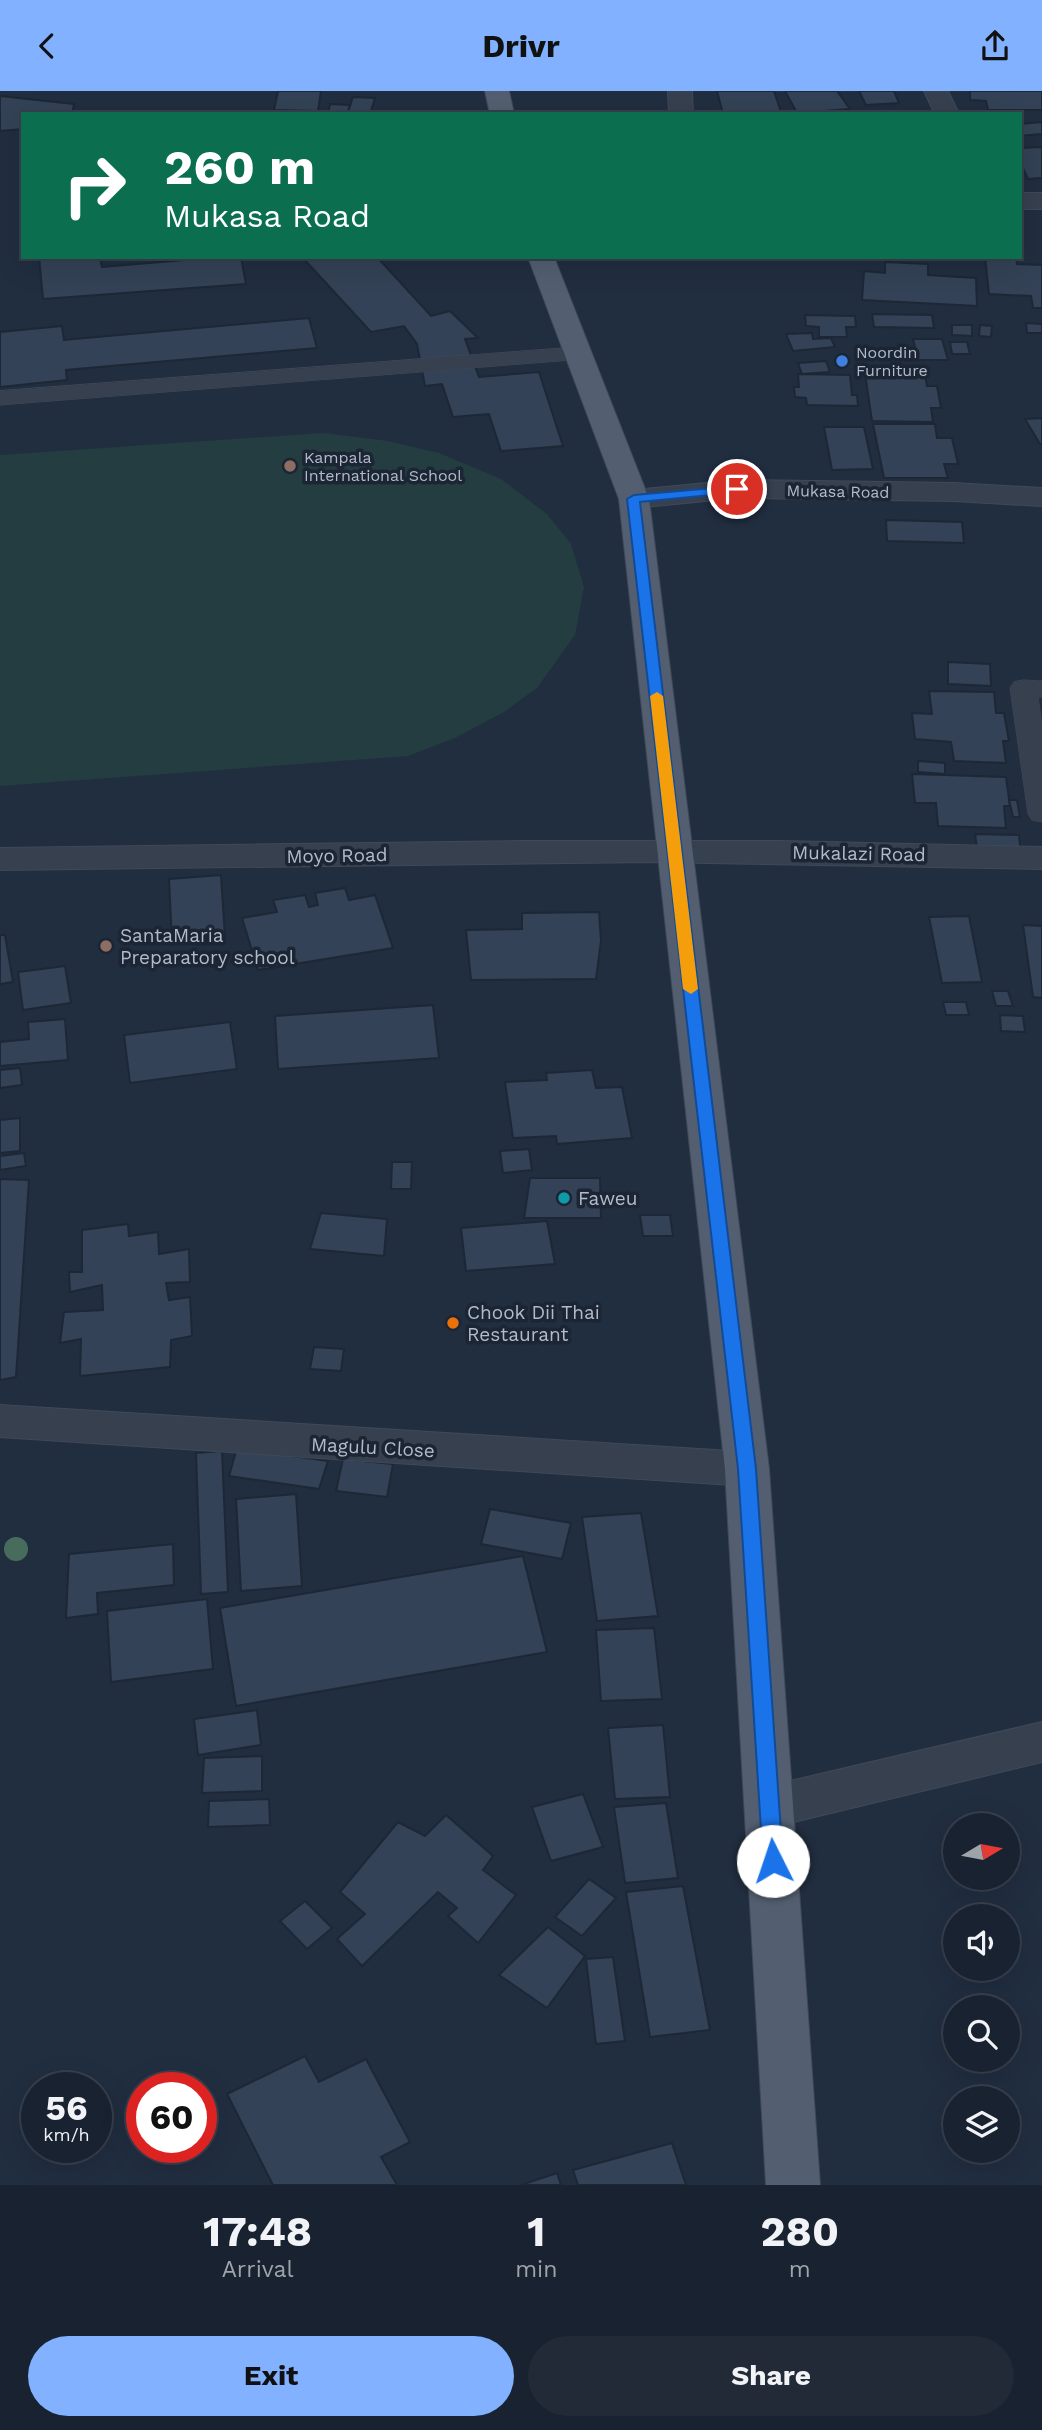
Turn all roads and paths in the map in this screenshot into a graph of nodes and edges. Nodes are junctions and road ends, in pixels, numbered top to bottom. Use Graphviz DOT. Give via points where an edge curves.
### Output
graph roads {
  1 [pos="497,91"];
  2 [pos="680,91"];
  3 [pos="936,91"];
  4 [pos="502,112"];
  5 [pos="681,112"];
  6 [pos="946,112"];
  7 [pos="1022,201"];
  8 [pos="1042,201"];
  9 [pos="542,259"];
  10 [pos="577,354"];
  11 [pos="0,398"];
  12 [pos="1042,497"];
  13 [pos="634,499"];
  14 [pos="1042,689"];
  15 [pos="1042,814"];
  16 [pos="675,851"];
  17 [pos="1042,858"];
  18 [pos="0,859"];
  19 [pos="0,1420"];
  20 [pos="747,1469"];
  21 [pos="1042,1742"];
  22 [pos="769,1807"];
  23 [pos="793,2185"];
  1 -- 4 [label="main road"];
  2 -- 5 [label="street"];
  3 -- 6 [label="street"];
  7 -- 8 [label="street"];
  9 -- 10 [label="main road"];
  10 -- 11 [label="lane"];
  10 -- 13 [label="main road"];
  12 -- 13 [label="street, Mukasa Road" via="737,489"];
  13 -- 16 [label="main road"];
  14 -- 15 [label="lane" via="1023,688"];
  16 -- 17 [label="street, Mukalazi Road"];
  16 -- 18 [label="street, Moyo Road"];
  16 -- 20 [label="main road"];
  19 -- 20 [label="street, Magulu Close"];
  20 -- 22 [label="main road"];
  21 -- 22 [label="street"];
  22 -- 23 [label="main road"];
}
